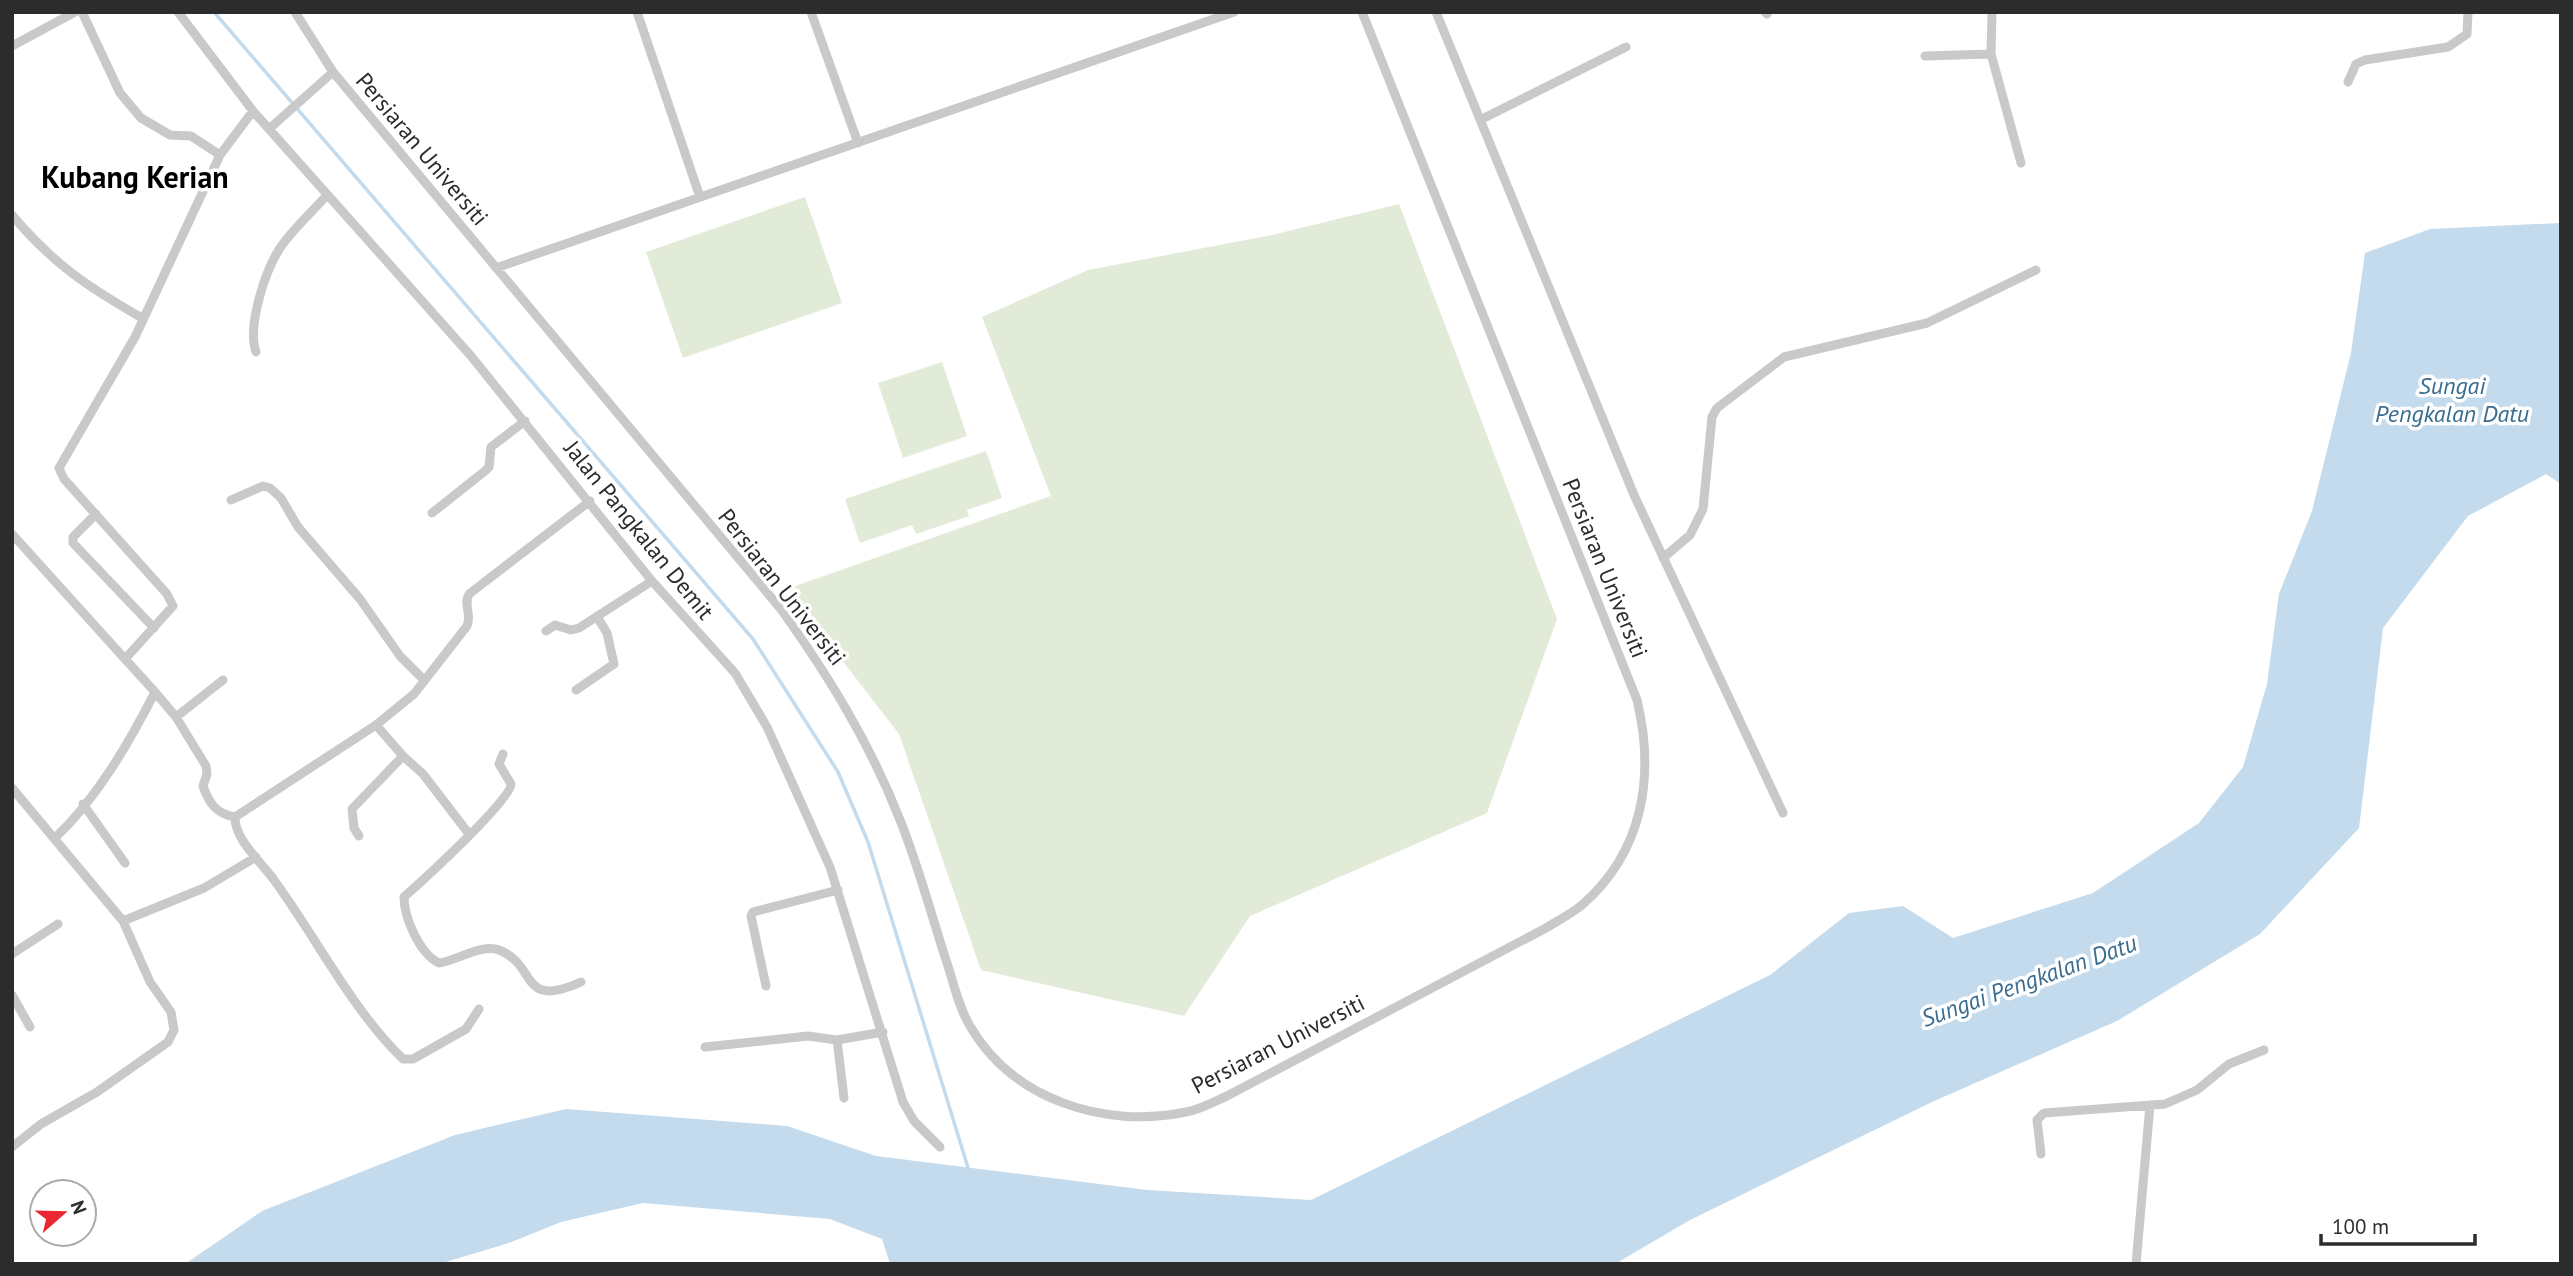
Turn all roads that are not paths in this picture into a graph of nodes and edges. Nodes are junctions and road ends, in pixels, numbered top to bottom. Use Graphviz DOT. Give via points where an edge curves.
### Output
graph roads {
  1 [pos="75,12"];
  2 [pos="82,12"];
  3 [pos="178,12"];
  4 [pos="295,12"];
  5 [pos="637,12"];
  6 [pos="811,12"];
  7 [pos="1234,12"];
  8 [pos="1362,12"];
  9 [pos="1436,12"];
  10 [pos="1992,12"];
  11 [pos="2468,12"];
  12 [pos="12,46"];
  13 [pos="1626,47"];
  14 [pos="1992,54"];
  15 [pos="1925,56"];
  16 [pos="332,72"];
  17 [pos="2348,82"];
  18 [pos="253,111"];
  19 [pos="1482,119"];
  20 [pos="270,129"];
  21 [pos="858,142"];
  22 [pos="220,155"];
  23 [pos="2021,163"];
  24 [pos="327,195"];
  25 [pos="700,198"];
  26 [pos="12,215"];
  27 [pos="496,268"];
  28 [pos="2036,270"];
  29 [pos="142,317"];
  30 [pos="256,352"];
  31 [pos="525,421"];
  32 [pos="231,500"];
  33 [pos="590,501"];
  34 [pos="432,513"];
  35 [pos="96,514"];
  36 [pos="12,534"];
  37 [pos="1663,558"];
  38 [pos="652,581"];
  39 [pos="597,617"];
  40 [pos="154,628"];
  41 [pos="546,631"];
  42 [pos="125,659"];
  43 [pos="223,680"];
  44 [pos="424,680"];
  45 [pos="576,690"];
  46 [pos="155,692"];
  47 [pos="176,717"];
  48 [pos="376,725"];
  49 [pos="503,754"];
  50 [pos="403,757"];
  51 [pos="12,788"];
  52 [pos="83,804"];
  53 [pos="1783,813"];
  54 [pos="235,817"];
  55 [pos="468,834"];
  56 [pos="359,836"];
  57 [pos="56,837"];
  58 [pos="256,857"];
  59 [pos="125,863"];
  60 [pos="838,890"];
  61 [pos="123,921"];
  62 [pos="58,924"];
  63 [pos="12,954"];
  64 [pos="581,982"];
  65 [pos="765,986"];
  66 [pos="12,995"];
  67 [pos="479,1009"];
  68 [pos="30,1027"];
  69 [pos="883,1031"];
  70 [pos="837,1040"];
  71 [pos="705,1046"];
  72 [pos="2264,1050"];
  73 [pos="845,1098"];
  74 [pos="2150,1105"];
  75 [pos="12,1147"];
  76 [pos="940,1147"];
  77 [pos="2041,1154"];
  78 [pos="2136,1264"];
  1 -- 12 [label="street"];
  2 -- 22 [label="street" via="120,93 141,118 170,135 191,136"];
  3 -- 18 [label="street, Jalan Pangkalan Demit"];
  4 -- 16 [label="street, Persiaran Universiti"];
  5 -- 25 [label="street"];
  6 -- 21 [label="street"];
  7 -- 21 [label="street"];
  8 -- 27 [label="street, Persiaran Universiti" via="1637,699 1646,737 1647,770 1640,812 1627,845 1607,879 1581,906 1226,1097 1189,1112 1119,1118 1081,1111 1021,1082 994,1058 969,1026 901,822 876,762 829,676 780,608"];
  9 -- 19 [label="street"];
  10 -- 14 [label="street"];
  11 -- 17 [label="street" via="2467,34 2448,47 2364,60 2356,65"];
  13 -- 19 [label="street"];
  14 -- 15 [label="street"];
  14 -- 23 [label="street"];
  16 -- 20 [label="street"];
  16 -- 27 [label="street, Persiaran Universiti"];
  18 -- 20 [label="street, Jalan Pangkalan Demit"];
  18 -- 22 [label="street"];
  19 -- 37 [label="street"];
  20 -- 24 [label="street, Jalan Pangkalan Demit"];
  21 -- 25 [label="street"];
  22 -- 29 [label="street"];
  24 -- 30 [label="street" via="273,259 252,332"];
  24 -- 31 [label="street, Jalan Pangkalan Demit"];
  25 -- 27 [label="street"];
  26 -- 29 [label="street" via="54,262"];
  28 -- 37 [label="street" via="1927,323 1772,363 1717,408 1712,417 1703,509 1690,536"];
  29 -- 35 [label="street" via="59,468"];
  31 -- 33 [label="street, Jalan Pangkalan Demit"];
  31 -- 34 [label="street" via="491,447 485,471"];
  32 -- 44 [label="street" via="263,486 281,498 298,527"];
  33 -- 38 [label="street, Jalan Pangkalan Demit"];
  33 -- 44 [label="street" via="469,594 467,626"];
  35 -- 40 [label="street" via="173,602"];
  35 -- 40 [label="street" via="73,537 73,543"];
  36 -- 42 [label="street"];
  37 -- 53 [label="street"];
  38 -- 39 [label="street"];
  38 -- 60 [label="street, Jalan Pangkalan Demit" via="735,673 767,727"];
  39 -- 41 [label="street" via="575,629 559,625"];
  39 -- 45 [label="street" via="614,652 614,664"];
  40 -- 42 [label="street"];
  42 -- 46 [label="street"];
  43 -- 47 [label="street"];
  44 -- 48 [label="street"];
  46 -- 47 [label="street"];
  46 -- 52 [label="street" via="126,745"];
  47 -- 54 [label="street" via="206,766 202,786 207,797 215,810"];
  48 -- 50 [label="street"];
  48 -- 54 [label="street"];
  49 -- 55 [label="street" via="499,764 512,789"];
  50 -- 55 [label="street" via="423,774"];
  50 -- 56 [label="street" via="352,809"];
  51 -- 57 [label="street"];
  52 -- 57 [label="street"];
  52 -- 59 [label="street"];
  54 -- 58 [label="street"];
  55 -- 64 [label="street" via="404,897 405,914 428,956 439,963 490,948 499,950 546,992"];
  57 -- 61 [label="street"];
  58 -- 61 [label="street" via="204,888"];
  58 -- 67 [label="street" via="375,1028 403,1059 413,1059 466,1029"];
  60 -- 65 [label="street" via="753,912"];
  60 -- 69 [label="street, Jalan Pangkalan Demit"];
  61 -- 75 [label="street" via="150,982 171,1012 174,1030 168,1042"];
  62 -- 63 [label="street"];
  66 -- 68 [label="street"];
  69 -- 70 [label="street"];
  69 -- 76 [label="street, Jalan Pangkalan Demit" via="903,1102 914,1121"];
  70 -- 71 [label="street" via="817,1036"];
  70 -- 73 [label="street"];
  72 -- 74 [label="street" via="2229,1064 2197,1090 2165,1104"];
  74 -- 77 [label="street" via="2044,1113 2036,1128"];
  74 -- 78 [label="street"];
}
